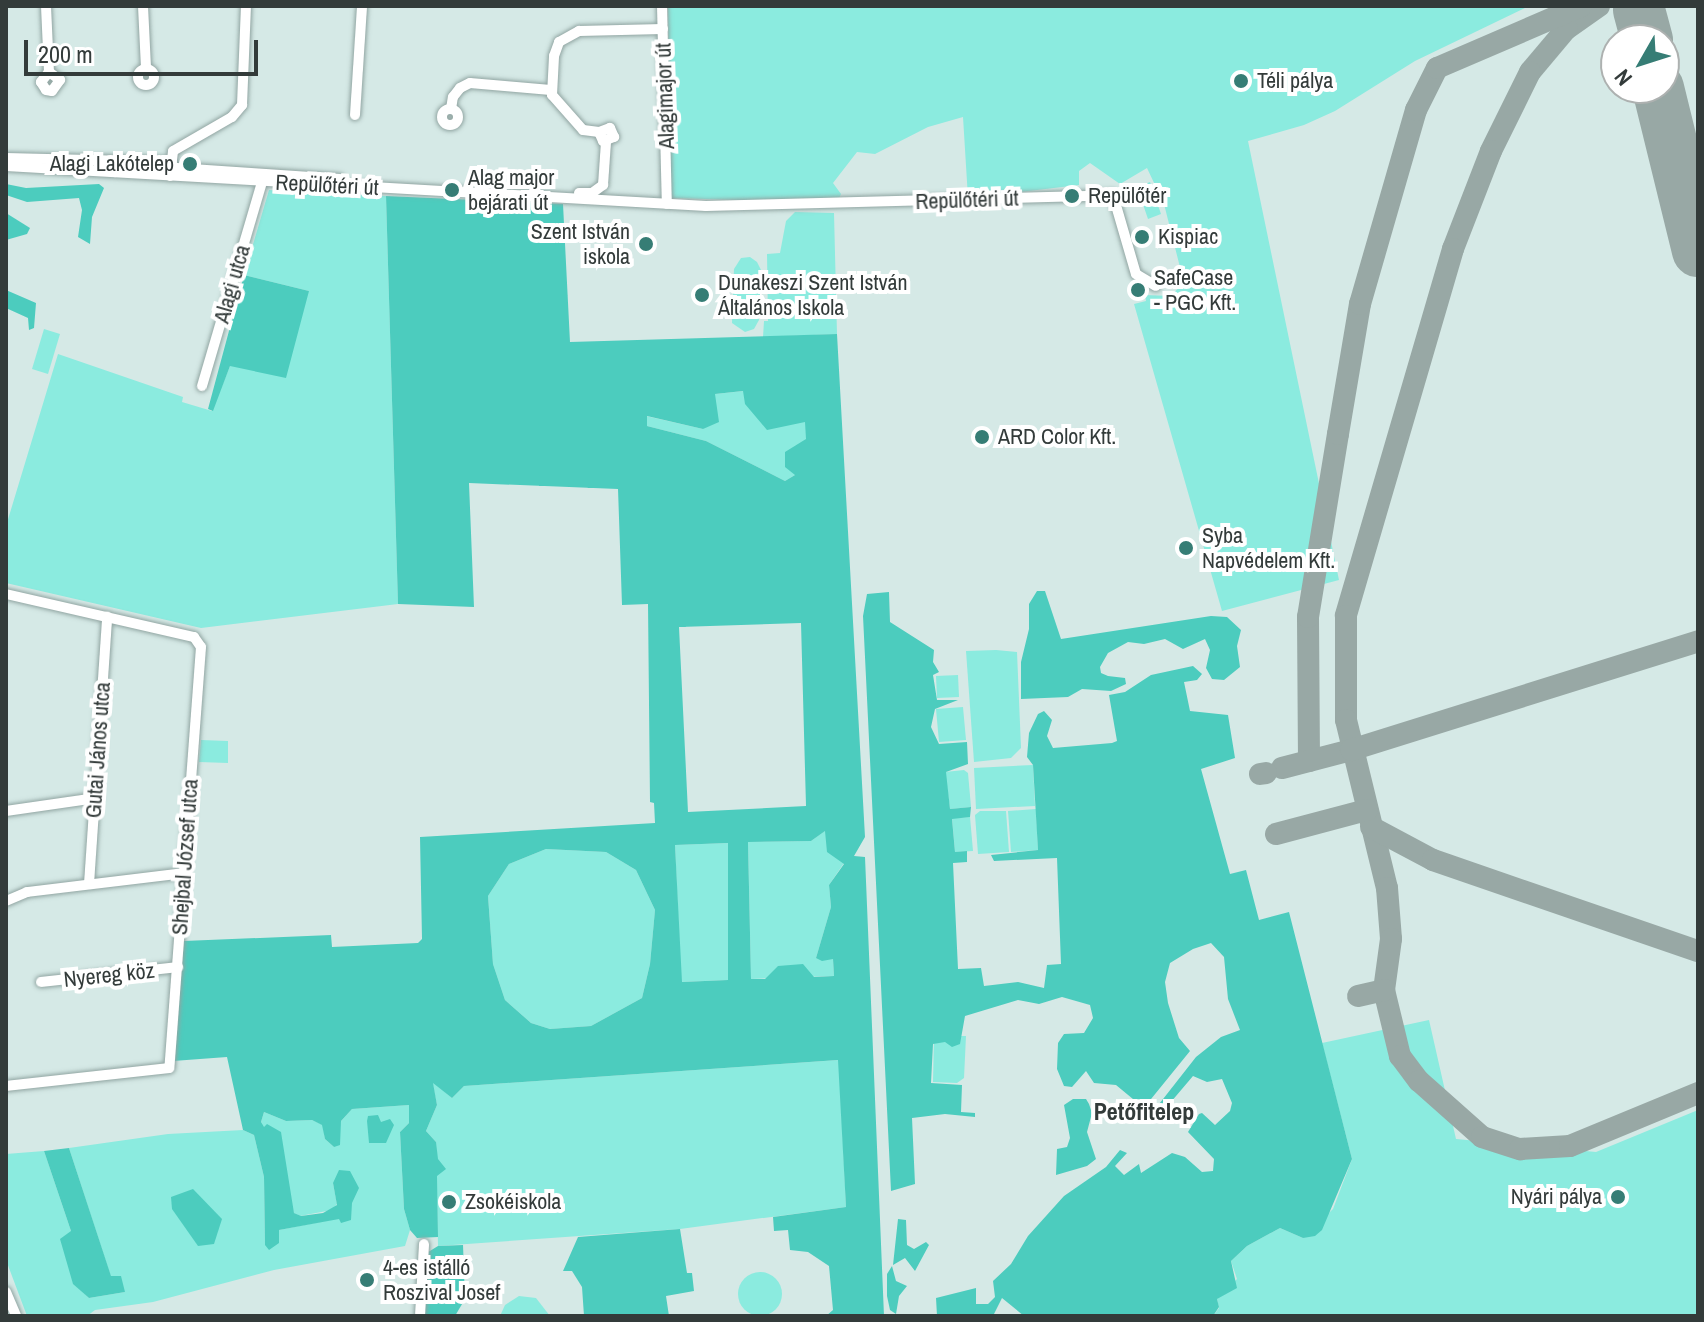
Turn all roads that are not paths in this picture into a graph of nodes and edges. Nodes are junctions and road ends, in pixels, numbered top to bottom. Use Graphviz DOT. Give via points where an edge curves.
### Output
graph roads {
  1 [pos="46,6"];
  2 [pos="143,6"];
  3 [pos="246,6"];
  4 [pos="362,6"];
  5 [pos="662,6"];
  6 [pos="663,29"];
  7 [pos="146,68"];
  8 [pos="49,72"];
  9 [pos="551,90"];
  10 [pos="451,109"];
  11 [pos="355,115"];
  12 [pos="6,158"];
  13 [pos="6,166"];
  14 [pos="173,169"];
  15 [pos="262,182"];
  16 [pos="668,186"];
  17 [pos="648,203"];
  18 [pos="667,204"];
  19 [pos="1156,286"];
  20 [pos="202,386"];
  21 [pos="6,594"];
  22 [pos="107,617"];
  23 [pos="96,798"];
  24 [pos="6,811"];
  25 [pos="184,873"];
  26 [pos="89,884"];
  27 [pos="6,901"];
  28 [pos="178,967"];
  29 [pos="41,982"];
  30 [pos="6,1086"];
  31 [pos="424,1244"];
  32 [pos="6,1292"];
  33 [pos="16,1316"];
  34 [pos="420,1316"];
  1 -- 8 [label="street"];
  2 -- 7 [label="street"];
  3 -- 14 [label="street" via="242,105 232,117 173,151"];
  4 -- 11 [label="street"];
  5 -- 6 [label="street, Alagimajor út"];
  6 -- 9 [label="street" via="564,36 555,48"];
  6 -- 16 [label="street, Alagimajor út"];
  9 -- 10 [label="street" via="470,83 453,97"];
  9 -- 14 [label="street" via="583,130 602,137 605,180 592,193"];
  12 -- 14 [label="street"];
  13 -- 14 [label="street, Repülőtéri út"];
  14 -- 15 [label="street, Repülőtéri út"];
  15 -- 17 [label="street, Repülőtéri út"];
  15 -- 20 [label="street, Alagi utca"];
  16 -- 17 [label="street"];
  16 -- 18 [label="street"];
  17 -- 18 [label="street, Repülőtéri út"];
  18 -- 19 [label="street, Repülőtéri út" via="782,206 1113,195 1136,274"];
  21 -- 22 [label="street"];
  22 -- 23 [label="street, Gutai János utca"];
  22 -- 25 [label="street, Shejbal József utca" via="194,637 201,647"];
  23 -- 24 [label="street"];
  23 -- 26 [label="street, Gutai János utca"];
  25 -- 26 [label="street"];
  25 -- 28 [label="street, Shejbal József utca"];
  26 -- 27 [label="street" via="27,892"];
  28 -- 29 [label="street, Nyereg köz"];
  28 -- 30 [label="street, Shejbal József utca" via="169,1068"];
  31 -- 34 [label="street"];
  32 -- 33 [label="street"];
}
